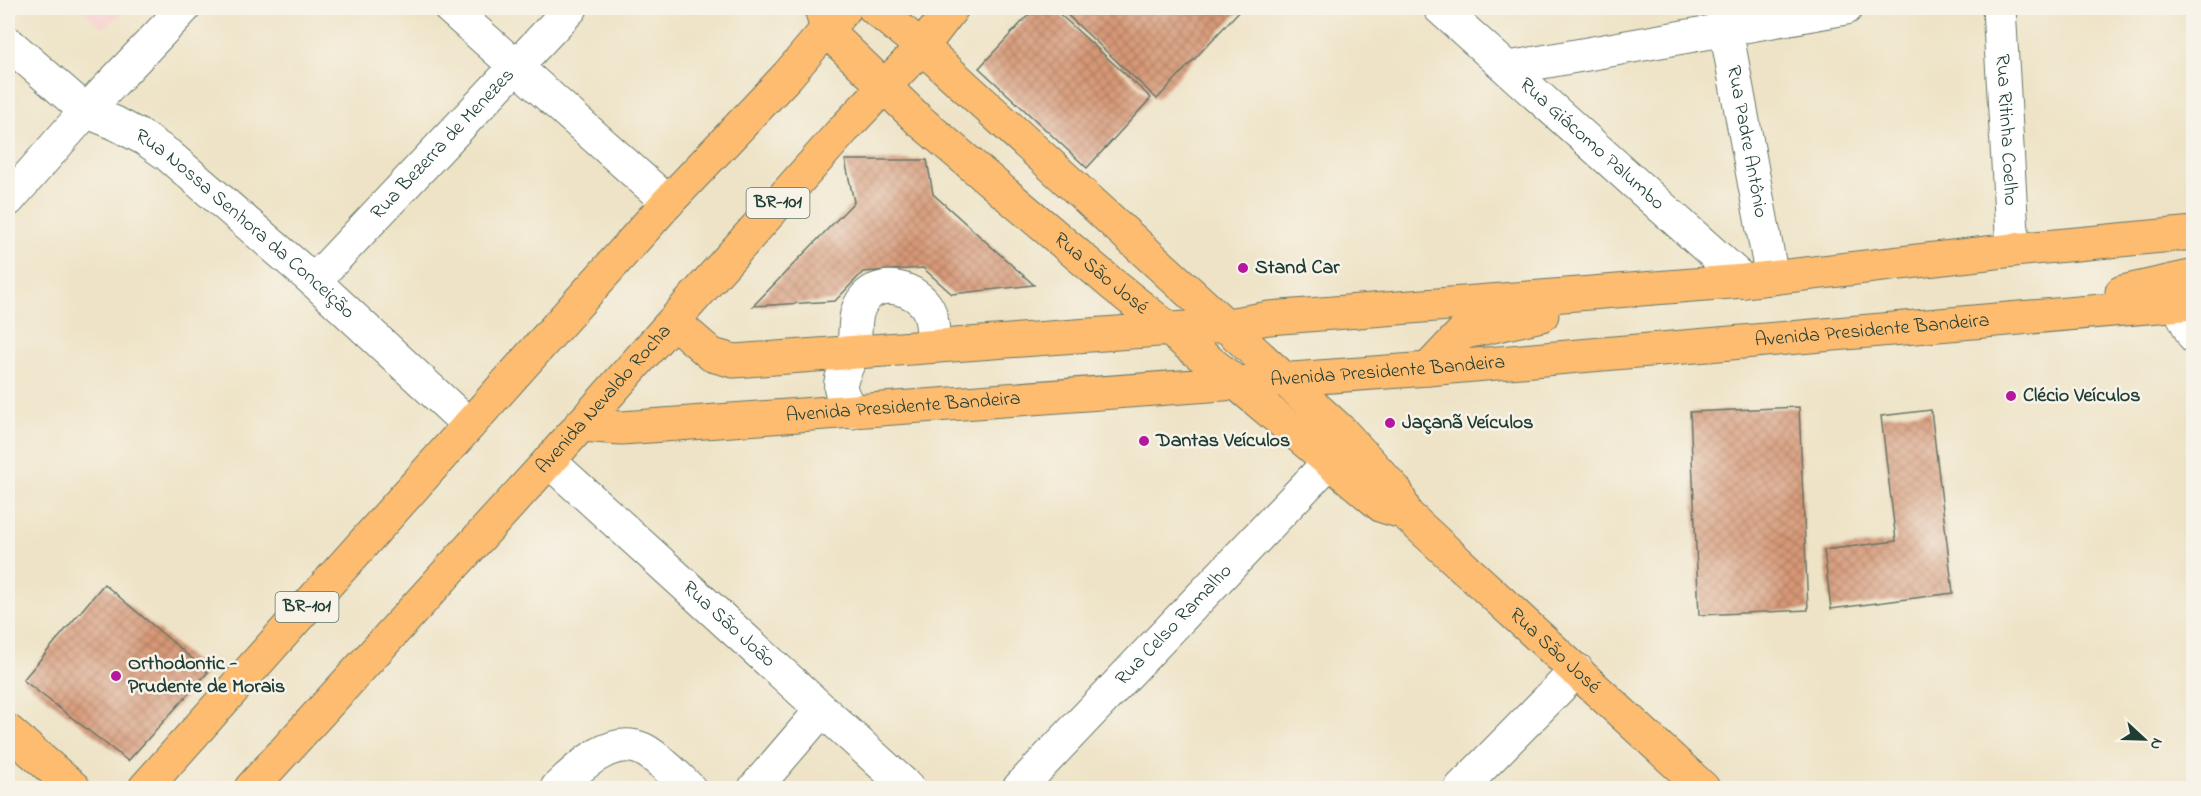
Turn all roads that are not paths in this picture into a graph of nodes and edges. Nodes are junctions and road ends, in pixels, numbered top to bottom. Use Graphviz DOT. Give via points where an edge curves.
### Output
graph roads {
  1 [pos="184,8"];
  2 [pos="450,8"];
  3 [pos="572,8"];
  4 [pos="874,8"];
  5 [pos="952,8"];
  6 [pos="1440,8"];
  7 [pos="1846,8"];
  8 [pos="1999,8"];
  9 [pos="831,16"];
  10 [pos="1724,18"];
  11 [pos="8,43"];
  12 [pos="922,47"];
  13 [pos="516,68"];
  14 [pos="1509,68"];
  15 [pos="883,86"];
  16 [pos="86,111"];
  17 [pos="8,200"];
  18 [pos="668,202"];
  19 [pos="2193,233"];
  20 [pos="2013,250"];
  21 [pos="2193,276"];
  22 [pos="1758,280"];
  23 [pos="314,281"];
  24 [pos="1667,288"];
  25 [pos="2186,304"];
  26 [pos="2013,319"];
  27 [pos="674,322"];
  28 [pos="1227,325"];
  29 [pos="1168,330"];
  30 [pos="2193,337"];
  31 [pos="934,346"];
  32 [pos="853,351"];
  33 [pos="1428,369"];
  34 [pos="1286,380"];
  35 [pos="1235,382"];
  36 [pos="852,412"];
  37 [pos="469,425"];
  38 [pos="580,425"];
  39 [pos="549,461"];
  40 [pos="1329,462"];
  41 [pos="1406,514"];
  42 [pos="1577,670"];
  43 [pos="821,711"];
  44 [pos="8,731"];
  45 [pos="74,789"];
  46 [pos="145,789"];
  47 [pos="251,789"];
  48 [pos="557,789"];
  49 [pos="689,789"];
  50 [pos="755,789"];
  51 [pos="908,789"];
  52 [pos="1019,789"];
  53 [pos="1461,789"];
  54 [pos="1703,789"];
  1 -- 16 [label="street"];
  2 -- 13 [label="street"];
  3 -- 13 [label="street, Rua Bezerra de Menezes"];
  4 -- 12 [label="main road, Rua São José"];
  5 -- 12 [label="main road, Avenida Nevaldo Rocha / BR-101"];
  6 -- 14 [label="street, Rua Giácomo Palumbo"];
  7 -- 10 [label="street"];
  8 -- 20 [label="street, Rua Ritinha Coelho"];
  9 -- 15 [label="main road, Rua São José"];
  9 -- 18 [label="main road, BR-101"];
  10 -- 14 [label="street"];
  10 -- 22 [label="street, Rua Padre Antônio"];
  11 -- 16 [label="street, Rua Nossa Senhora da Conceição"];
  12 -- 15 [label="main road, Avenida Nevaldo Rocha / BR-101"];
  12 -- 28 [label="main road, Rua São José"];
  13 -- 18 [label="street"];
  13 -- 23 [label="street, Rua Bezerra de Menezes"];
  14 -- 22 [label="street, Rua Giácomo Palumbo"];
  15 -- 27 [label="main road, Avenida Nevaldo Rocha / BR-101"];
  15 -- 29 [label="main road, Rua São José"];
  16 -- 17 [label="street"];
  16 -- 23 [label="street, Rua Nossa Senhora da Conceição" via="145,139 168,155"];
  18 -- 37 [label="main road, BR-101"];
  19 -- 20 [label="main road"];
  20 -- 22 [label="main road"];
  21 -- 26 [label="main road"];
  22 -- 24 [label="main road"];
  23 -- 37 [label="street, Rua Nossa Senhora da Conceição"];
  24 -- 28 [label="main road" via="1269,318"];
  24 -- 33 [label="main road" via="1462,333"];
  25 -- 26 [label="main road, Avenida Presidente Bandeira"];
  25 -- 30 [label="street"];
  26 -- 33 [label="main road, Avenida Presidente Bandeira"];
  27 -- 32 [label="main road" via="712,355 734,361"];
  27 -- 38 [label="main road, Avenida Nevaldo Rocha / BR-101"];
  28 -- 29 [label="main road"];
  28 -- 34 [label="main road, Rua São José"];
  29 -- 31 [label="main road"];
  29 -- 35 [label="main road, Rua São José"];
  31 -- 32 [label="main road"];
  31 -- 32 [label="street" via="930,312 925,304 909,291 885,288 864,298 854,323"];
  32 -- 36 [label="street" via="839,381 840,394"];
  33 -- 34 [label="main road, Avenida Presidente Bandeira"];
  34 -- 35 [label="main road, Avenida Presidente Bandeira"];
  34 -- 41 [label="main road, Rua São José" via="1342,432 1396,491"];
  35 -- 36 [label="main road, Avenida Presidente Bandeira"];
  35 -- 40 [label="main road, Rua São José"];
  36 -- 38 [label="main road, Avenida Presidente Bandeira" via="622,428"];
  37 -- 46 [label="main road, BR-101"];
  38 -- 39 [label="main road, Avenida Nevaldo Rocha / BR-101"];
  39 -- 43 [label="street, Rua São João"];
  39 -- 47 [label="main road, Avenida Nevaldo Rocha / BR-101"];
  40 -- 41 [label="main road, Rua São José" via="1382,506"];
  40 -- 52 [label="street, Rua Celso Ramalho"];
  41 -- 42 [label="main road, Rua São José"];
  42 -- 53 [label="street"];
  42 -- 54 [label="main road, Rua São José"];
  43 -- 50 [label="street"];
  43 -- 51 [label="street, Rua São João"];
  44 -- 45 [label="main road"];
  48 -- 49 [label="street" via="603,751 622,746 641,748"];
}
